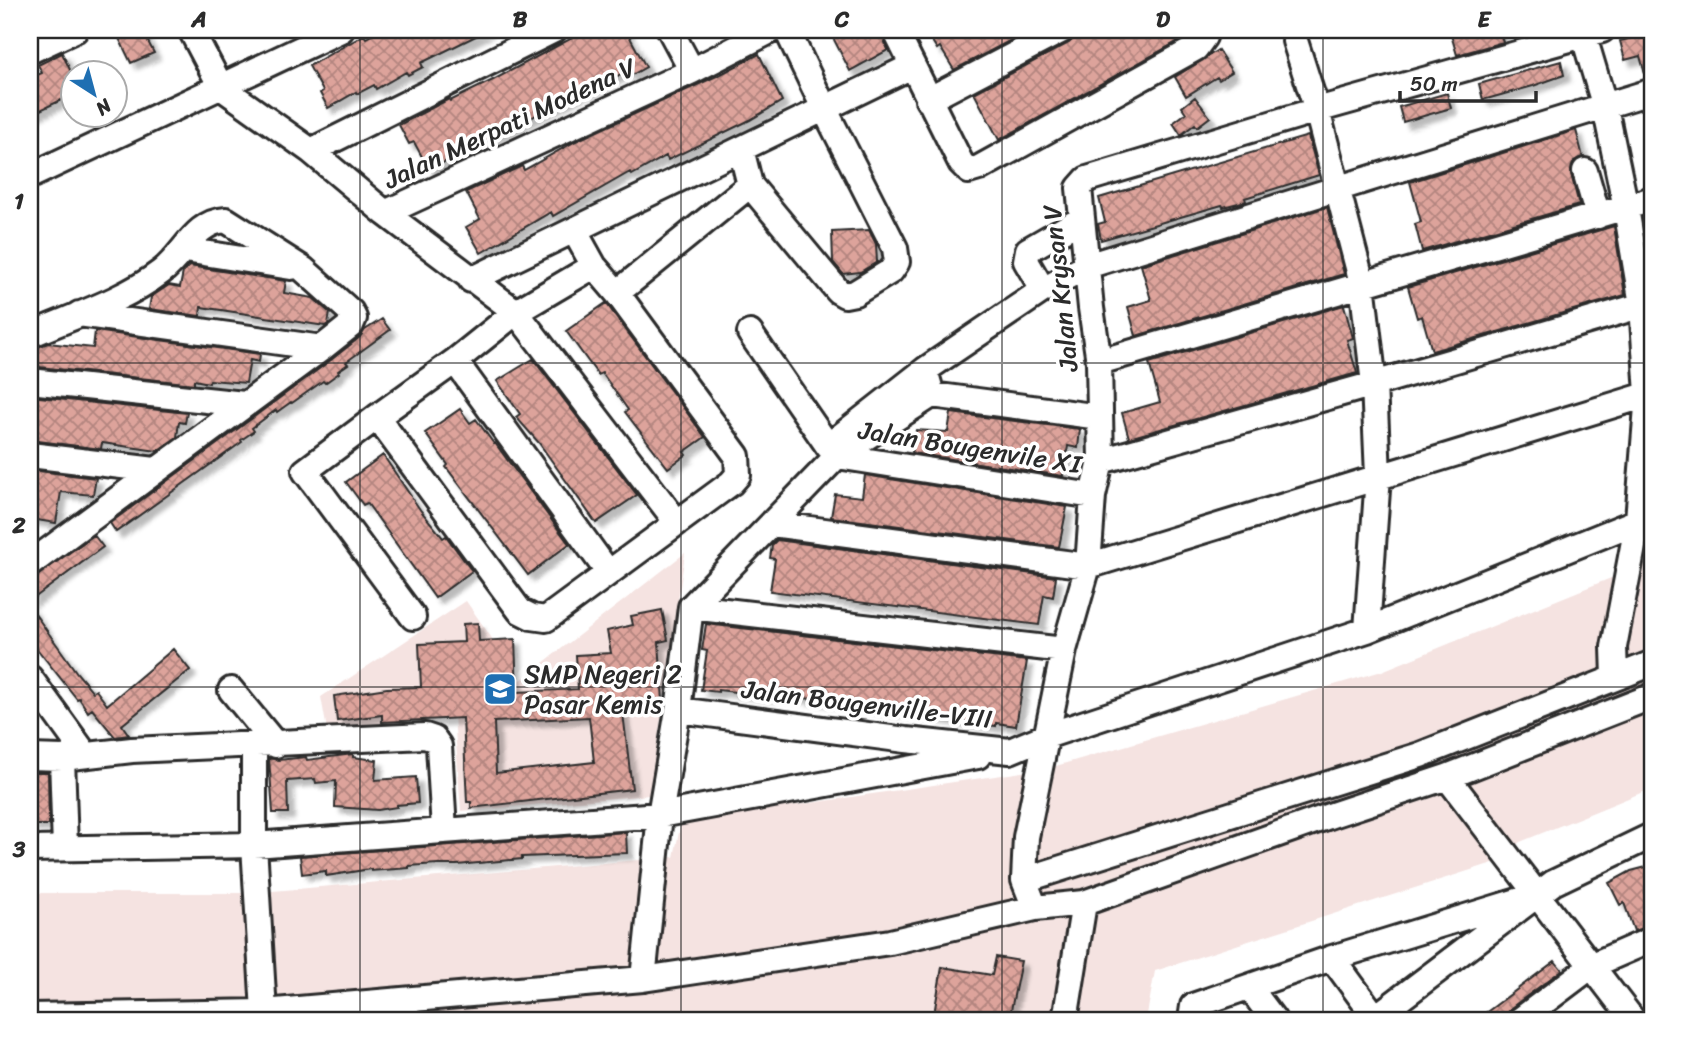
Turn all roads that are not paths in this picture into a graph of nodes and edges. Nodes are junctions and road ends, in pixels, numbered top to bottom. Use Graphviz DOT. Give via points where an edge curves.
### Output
graph roads {
  1 [pos="73,30"];
  2 [pos="191,30"];
  3 [pos="341,30"];
  4 [pos="554,30"];
  5 [pos="670,30"];
  6 [pos="772,30"];
  7 [pos="787,30"];
  8 [pos="895,30"];
  9 [pos="1062,30"];
  10 [pos="1206,30"];
  11 [pos="1590,32"];
  12 [pos="1295,41"];
  13 [pos="30,51"];
  14 [pos="912,66"];
  15 [pos="692,71"];
  16 [pos="221,87"];
  17 [pos="1653,91"];
  18 [pos="929,100"];
  19 [pos="1605,107"];
  20 [pos="825,110"];
  21 [pos="1317,110"];
  22 [pos="741,149"];
  23 [pos="311,151"];
  24 [pos="1585,171"];
  25 [pos="30,176"];
  26 [pos="750,185"];
  27 [pos="1337,188"];
  28 [pos="1653,200"];
  29 [pos="1626,208"];
  30 [pos="385,213"];
  31 [pos="1598,216"];
  32 [pos="1082,219"];
  33 [pos="574,230"];
  34 [pos="185,250"];
  35 [pos="594,266"];
  36 [pos="1087,266"];
  37 [pos="303,269"];
  38 [pos="471,280"];
  39 [pos="1362,283"];
  40 [pos="1043,290"];
  41 [pos="617,293"];
  42 [pos="1647,304"];
  43 [pos="516,312"];
  44 [pos="79,314"];
  45 [pos="750,332"];
  46 [pos="30,335"];
  47 [pos="322,348"];
  48 [pos="455,361"];
  49 [pos="1099,362"];
  50 [pos="925,370"];
  51 [pos="30,381"];
  52 [pos="1374,384"];
  53 [pos="1651,393"];
  54 [pos="932,395"];
  55 [pos="244,404"];
  56 [pos="377,417"];
  57 [pos="1100,417"];
  58 [pos="832,451"];
  59 [pos="30,456"];
  60 [pos="1101,460"];
  61 [pos="155,470"];
  62 [pos="1378,476"];
  63 [pos="1093,496"];
  64 [pos="1646,517"];
  65 [pos="676,521"];
  66 [pos="772,524"];
  67 [pos="40,547"];
  68 [pos="30,564"];
  69 [pos="1088,566"];
  70 [pos="608,572"];
  71 [pos="691,607"];
  72 [pos="413,617"];
  73 [pos="1367,630"];
  74 [pos="1064,650"];
  75 [pos="1653,663"];
  76 [pos="1615,677"];
  77 [pos="30,678"];
  78 [pos="232,690"];
  79 [pos="1653,696"];
  80 [pos="678,710"];
  81 [pos="1046,736"];
  82 [pos="265,745"];
  83 [pos="1010,751"];
  84 [pos="1420,755"];
  85 [pos="74,756"];
  86 [pos="30,757"];
  87 [pos="1441,779"];
  88 [pos="660,815"];
  89 [pos="444,830"];
  90 [pos="1653,835"];
  91 [pos="254,845"];
  92 [pos="65,848"];
  93 [pos="30,849"];
  94 [pos="1024,880"];
  95 [pos="1537,895"];
  96 [pos="1084,903"];
  97 [pos="1035,908"];
  98 [pos="1653,939"];
  99 [pos="1332,958"];
  100 [pos="1592,965"];
  101 [pos="643,979"];
  102 [pos="1249,986"];
  103 [pos="264,1012"];
  104 [pos="30,1016"];
  105 [pos="1374,1019"];
  106 [pos="1065,1020"];
  107 [pos="1191,1020"];
  108 [pos="1274,1020"];
  109 [pos="1521,1020"];
  110 [pos="1633,1020"];
  1 -- 13 [label="street"];
  2 -- 16 [label="street"];
  3 -- 16 [label="street"];
  4 -- 23 [label="street"];
  5 -- 15 [label="street"];
  6 -- 15 [label="street, Jalan Merpati Modena V"];
  7 -- 20 [label="street"];
  8 -- 14 [label="street"];
  9 -- 18 [label="street"];
  10 -- 18 [label="street" via="1196,48 979,169 964,168"];
  11 -- 19 [label="street"];
  11 -- 21 [label="street, Jalan Krysan V"];
  12 -- 21 [label="street"];
  14 -- 18 [label="street"];
  14 -- 20 [label="street"];
  15 -- 30 [label="street, Jalan Merpati Modena V"];
  16 -- 23 [label="street"];
  16 -- 25 [label="street"];
  17 -- 19 [label="street"];
  19 -- 27 [label="street"];
  19 -- 29 [label="street"];
  20 -- 22 [label="street"];
  20 -- 26 [label="street" via="895,248 897,262 891,271 855,293 838,291"];
  21 -- 27 [label="street"];
  21 -- 32 [label="street, Jalan Krysan V" via="1087,179 1079,188"];
  22 -- 26 [label="street"];
  22 -- 33 [label="street"];
  23 -- 30 [label="street"];
  24 -- 31 [label="street"];
  26 -- 41 [label="street"];
  27 -- 36 [label="street"];
  27 -- 39 [label="street"];
  28 -- 29 [label="street"];
  29 -- 31 [label="street"];
  29 -- 42 [label="street"];
  30 -- 38 [label="street"];
  31 -- 39 [label="street"];
  32 -- 36 [label="street, Jalan Krysan V"];
  32 -- 40 [label="street" via="1028,250 1026,261"];
  33 -- 35 [label="street"];
  33 -- 38 [label="street"];
  34 -- 37 [label="street"];
  34 -- 37 [label="street" via="201,227 226,220"];
  34 -- 44 [label="street" via="139,288"];
  35 -- 41 [label="street"];
  35 -- 43 [label="street"];
  36 -- 40 [label="street"];
  36 -- 49 [label="street, Jalan Krysan V"];
  37 -- 47 [label="street" via="354,318"];
  38 -- 43 [label="street"];
  39 -- 49 [label="street"];
  39 -- 52 [label="street"];
  40 -- 50 [label="street"];
  41 -- 65 [label="street" via="739,463 738,475 731,483"];
  42 -- 52 [label="street"];
  42 -- 53 [label="street"];
  43 -- 48 [label="street"];
  43 -- 65 [label="street"];
  44 -- 46 [label="street"];
  44 -- 47 [label="street"];
  45 -- 58 [label="street"];
  47 -- 55 [label="street"];
  48 -- 56 [label="street"];
  48 -- 70 [label="street"];
  49 -- 57 [label="street, Jalan Krysan V"];
  50 -- 54 [label="street"];
  50 -- 58 [label="street"];
  51 -- 55 [label="street"];
  52 -- 60 [label="street"];
  52 -- 62 [label="street"];
  53 -- 62 [label="street"];
  53 -- 64 [label="street"];
  54 -- 57 [label="street"];
  54 -- 58 [label="street"];
  55 -- 61 [label="street"];
  56 -- 70 [label="street" via="520,611 546,619"];
  56 -- 72 [label="street" via="305,471"];
  57 -- 60 [label="street, Jalan Krysan V"];
  58 -- 63 [label="street, Jalan Bougenvile XI"];
  58 -- 66 [label="street"];
  59 -- 61 [label="street"];
  60 -- 63 [label="street, Jalan Krysan V"];
  61 -- 67 [label="street"];
  62 -- 69 [label="street"];
  62 -- 73 [label="street"];
  63 -- 69 [label="street, Jalan Krysan V"];
  64 -- 73 [label="street, Jalan Bougenville-VIII"];
  64 -- 76 [label="street" via="1614,647"];
  65 -- 70 [label="street"];
  66 -- 69 [label="street"];
  66 -- 71 [label="street"];
  67 -- 68 [label="street"];
  69 -- 74 [label="street, Jalan Krysan V"];
  71 -- 74 [label="street"];
  71 -- 80 [label="street"];
  73 -- 81 [label="street, Jalan Bougenville-VIII"];
  74 -- 81 [label="street, Jalan Krysan V"];
  75 -- 76 [label="street"];
  76 -- 84 [label="street"];
  77 -- 85 [label="street"];
  78 -- 82 [label="street"];
  79 -- 87 [label="street"];
  80 -- 83 [label="street, Jalan Bougenville-VIII"];
  80 -- 88 [label="street"];
  81 -- 83 [label="street, Jalan Bougenville-VIII"];
  81 -- 94 [label="street, Jalan Krysan V" via="1026,838"];
  82 -- 85 [label="street"];
  82 -- 89 [label="street" via="434,739 439,746"];
  82 -- 91 [label="street"];
  83 -- 88 [label="street"];
  84 -- 87 [label="street"];
  84 -- 94 [label="street"];
  85 -- 86 [label="street"];
  85 -- 92 [label="street"];
  87 -- 95 [label="street"];
  87 -- 96 [label="street"];
  88 -- 89 [label="street"];
  88 -- 101 [label="street"];
  89 -- 91 [label="street"];
  90 -- 95 [label="street"];
  91 -- 92 [label="street"];
  91 -- 103 [label="street"];
  92 -- 93 [label="street"];
  94 -- 97 [label="street"];
  95 -- 99 [label="street"];
  95 -- 100 [label="street"];
  95 -- 105 [label="street"];
  96 -- 97 [label="street"];
  96 -- 106 [label="street"];
  97 -- 101 [label="street" via="890,942"];
  98 -- 100 [label="street"];
  99 -- 102 [label="street"];
  99 -- 105 [label="street"];
  100 -- 109 [label="street"];
  100 -- 110 [label="street"];
  101 -- 103 [label="street"];
  102 -- 107 [label="street" via="1193,1006"];
  102 -- 108 [label="street"];
  103 -- 104 [label="street"];
}
